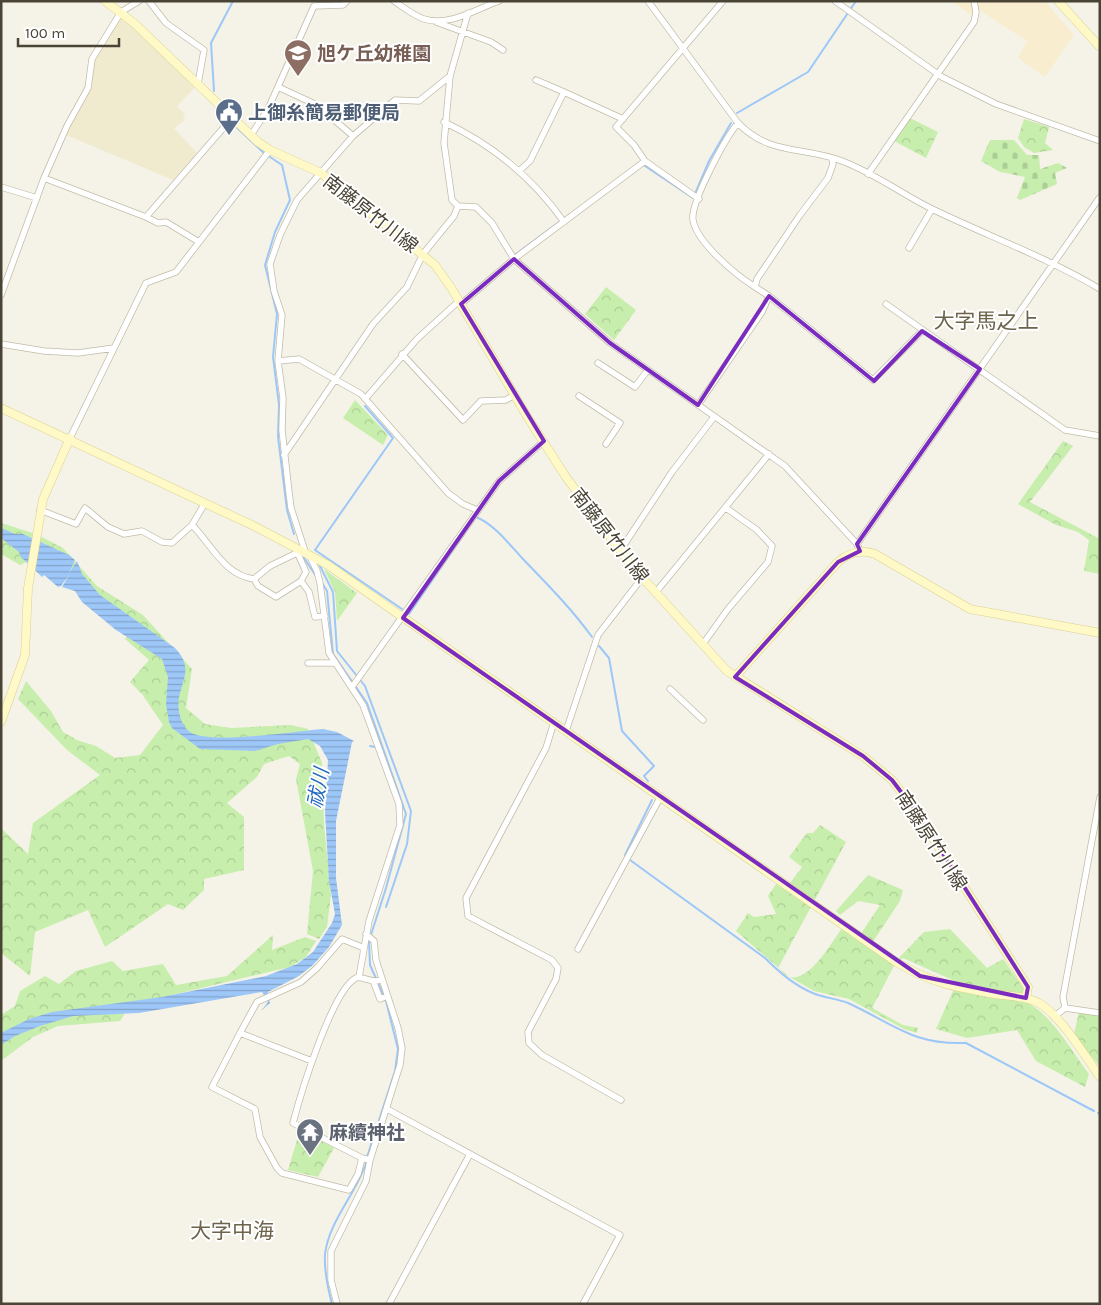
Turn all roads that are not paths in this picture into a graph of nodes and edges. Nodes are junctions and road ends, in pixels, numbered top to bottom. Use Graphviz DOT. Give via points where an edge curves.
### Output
graph roads {
  1 [pos="104,1"];
  2 [pos="139,1"];
  3 [pos="149,1"];
  4 [pos="347,1"];
  5 [pos="394,1"];
  6 [pos="499,1"];
  7 [pos="648,1"];
  8 [pos="723,1"];
  9 [pos="835,1"];
  10 [pos="974,1"];
  11 [pos="1058,1"];
  12 [pos="488,4"];
  13 [pos="121,12"];
  14 [pos="468,13"];
  15 [pos="436,22"];
  16 [pos="463,32"];
  17 [pos="1100,47"];
  18 [pos="684,48"];
  19 [pos="503,50"];
  20 [pos="937,73"];
  21 [pos="450,76"];
  22 [pos="536,80"];
  23 [pos="198,84"];
  24 [pos="278,88"];
  25 [pos="564,92"];
  26 [pos="232,118"];
  27 [pos="623,118"];
  28 [pos="444,122"];
  29 [pos="738,123"];
  30 [pos="251,135"];
  31 [pos="353,136"];
  32 [pos="1100,141"];
  33 [pos="270,150"];
  34 [pos="832,158"];
  35 [pos="643,164"];
  36 [pos="519,171"];
  37 [pos="321,173"];
  38 [pos="868,174"];
  39 [pos="44,178"];
  40 [pos="1,187"];
  41 [pos="1100,197"];
  42 [pos="37,198"];
  43 [pos="698,198"];
  44 [pos="458,206"];
  45 [pos="932,208"];
  46 [pos="146,217"];
  47 [pos="563,220"];
  48 [pos="199,242"];
  49 [pos="909,248"];
  50 [pos="423,254"];
  51 [pos="514,259"];
  52 [pos="1054,263"];
  53 [pos="755,287"];
  54 [pos="1100,289"];
  55 [pos="1,295"];
  56 [pos="769,296"];
  57 [pos="460,302"];
  58 [pos="886,304"];
  59 [pos="922,331"];
  60 [pos="1,344"];
  61 [pos="114,348"];
  62 [pos="402,354"];
  63 [pos="278,361"];
  64 [pos="598,363"];
  65 [pos="647,370"];
  66 [pos="980,370"];
  67 [pos="337,380"];
  68 [pos="514,395"];
  69 [pos="579,396"];
  70 [pos="366,398"];
  71 [pos="698,405"];
  72 [pos="1,408"];
  73 [pos="714,417"];
  74 [pos="1100,436"];
  75 [pos="70,438"];
  76 [pos="544,442"];
  77 [pos="606,444"];
  78 [pos="769,454"];
  79 [pos="284,455"];
  80 [pos="205,503"];
  81 [pos="726,508"];
  82 [pos="40,510"];
  83 [pos="477,510"];
  84 [pos="192,525"];
  85 [pos="859,547"];
  86 [pos="620,551"];
  87 [pos="303,552"];
  88 [pos="642,578"];
  89 [pos="254,579"];
  90 [pos="301,581"];
  91 [pos="656,592"];
  92 [pos="325,616"];
  93 [pos="403,618"];
  94 [pos="1100,633"];
  95 [pos="704,644"];
  96 [pos="335,663"];
  97 [pos="308,664"];
  98 [pos="735,677"];
  99 [pos="353,686"];
  100 [pos="670,689"];
  101 [pos="703,720"];
  102 [pos="1,722"];
  103 [pos="554,722"];
  104 [pos="566,731"];
  105 [pos="661,796"];
  106 [pos="1100,797"];
  107 [pos="366,934"];
  108 [pos="364,948"];
  109 [pos="578,949"];
  110 [pos="360,977"];
  111 [pos="382,980"];
  112 [pos="374,983"];
  113 [pos="387,996"];
  114 [pos="1026,998"];
  115 [pos="1065,1008"];
  116 [pos="1100,1013"];
  117 [pos="1054,1016"];
  118 [pos="240,1033"];
  119 [pos="312,1061"];
  120 [pos="1100,1077"];
  121 [pos="621,1100"];
  122 [pos="387,1109"];
  123 [pos="470,1154"];
  124 [pos="362,1158"];
  125 [pos="370,1160"];
  126 [pos="337,1304"];
  127 [pos="389,1304"];
  128 [pos="583,1304"];
  1 -- 13 [label="street, 南藤原竹川線"];
  2 -- 13 [label="street"];
  3 -- 23 [label="street" via="166,23 204,50"];
  4 -- 24 [label="street" via="343,5 314,6"];
  5 -- 15 [label="street" via="422,19"];
  6 -- 12 [label="street"];
  7 -- 18 [label="street"];
  8 -- 18 [label="street"];
  9 -- 20 [label="street"];
  10 -- 20 [label="street" via="974,22"];
  11 -- 17 [label="street"];
  12 -- 14 [label="street"];
  13 -- 23 [label="street, 南藤原竹川線"];
  13 -- 39 [label="street" via="92,59 88,88"];
  14 -- 15 [label="street"];
  14 -- 16 [label="street"];
  15 -- 16 [label="street"];
  16 -- 19 [label="street"];
  16 -- 21 [label="street"];
  18 -- 27 [label="street"];
  18 -- 29 [label="street"];
  20 -- 32 [label="street" via="996,104"];
  20 -- 38 [label="street"];
  21 -- 28 [label="street"];
  21 -- 31 [label="street" via="419,101 395,100"];
  22 -- 25 [label="street"];
  23 -- 26 [label="street, 南藤原竹川線"];
  24 -- 30 [label="street"];
  24 -- 31 [label="street" via="317,105"];
  25 -- 27 [label="street"];
  25 -- 36 [label="street" via="530,161"];
  26 -- 30 [label="street, 南藤原竹川線"];
  26 -- 46 [label="street"];
  27 -- 35 [label="street" via="616,127 634,145"];
  28 -- 36 [label="street" via="492,148"];
  28 -- 44 [label="street" via="452,200"];
  29 -- 34 [label="street" via="764,143"];
  29 -- 43 [label="street" via="728,134"];
  30 -- 33 [label="street, 南藤原竹川線"];
  31 -- 37 [label="street"];
  33 -- 37 [label="street, 南藤原竹川線"];
  33 -- 48 [label="street"];
  34 -- 38 [label="street"];
  34 -- 53 [label="street" via="828,178 757,279"];
  35 -- 43 [label="street"];
  35 -- 47 [label="street"];
  36 -- 47 [label="street"];
  37 -- 50 [label="street, 南藤原竹川線"];
  37 -- 63 [label="street" via="298,200 277,241 270,264 282,315"];
  38 -- 45 [label="street"];
  39 -- 42 [label="street"];
  39 -- 46 [label="street"];
  40 -- 42 [label="street"];
  41 -- 52 [label="street"];
  42 -- 55 [label="street"];
  43 -- 53 [label="street" via="692,217 694,226 723,262"];
  44 -- 50 [label="street" via="454,216"];
  44 -- 51 [label="street" via="476,208 492,223"];
  45 -- 49 [label="street"];
  45 -- 52 [label="street"];
  46 -- 48 [label="street" via="158,223 166,222"];
  47 -- 51 [label="street"];
  48 -- 61 [label="street" via="176,272 146,284"];
  50 -- 57 [label="street, 南藤原竹川線"];
  50 -- 67 [label="street" via="407,287 374,324"];
  51 -- 57 [label="street"];
  51 -- 65 [label="street" via="610,343"];
  52 -- 54 [label="street"];
  52 -- 66 [label="street"];
  53 -- 56 [label="street"];
  56 -- 59 [label="street" via="873,380"];
  56 -- 71 [label="street" via="762,312"];
  57 -- 62 [label="street"];
  57 -- 68 [label="street, 南藤原竹川線"];
  58 -- 59 [label="street"];
  59 -- 66 [label="street"];
  60 -- 61 [label="street" via="78,353"];
  61 -- 75 [label="street"];
  62 -- 68 [label="street" via="463,420 481,402 506,400"];
  62 -- 70 [label="street"];
  63 -- 67 [label="street" via="299,359"];
  63 -- 79 [label="street" via="283,398"];
  64 -- 65 [label="street" via="634,387"];
  65 -- 71 [label="street"];
  66 -- 74 [label="street" via="1065,430"];
  66 -- 85 [label="street"];
  67 -- 70 [label="street"];
  67 -- 79 [label="street"];
  68 -- 76 [label="street, 南藤原竹川線"];
  69 -- 77 [label="street" via="620,423"];
  70 -- 83 [label="street" via="448,493"];
  71 -- 73 [label="street"];
  72 -- 75 [label="street"];
  73 -- 78 [label="street"];
  73 -- 86 [label="street" via="672,472"];
  75 -- 80 [label="street"];
  75 -- 82 [label="street" via="48,482"];
  76 -- 83 [label="street" via="499,481"];
  76 -- 86 [label="street, 南藤原竹川線"];
  78 -- 81 [label="street"];
  78 -- 85 [label="street" via="791,473"];
  79 -- 87 [label="street" via="290,508"];
  80 -- 84 [label="street"];
  80 -- 87 [label="street"];
  81 -- 91 [label="street"];
  81 -- 95 [label="street" via="757,530 772,546 768,562"];
  82 -- 84 [label="street" via="76,524 85,508 108,528 124,534 142,531 162,542 172,543"];
  82 -- 102 [label="street" via="30,572 25,655"];
  83 -- 93 [label="street"];
  84 -- 89 [label="street" via="229,568 241,577"];
  85 -- 94 [label="street" via="970,609"];
  85 -- 98 [label="street" via="838,562"];
  86 -- 88 [label="street, 南藤原竹川線"];
  87 -- 89 [label="street" via="270,566"];
  87 -- 90 [label="street" via="306,572"];
  87 -- 92 [label="street" via="318,574"];
  87 -- 93 [label="street"];
  88 -- 91 [label="street, 南藤原竹川線"];
  88 -- 104 [label="street" via="598,635"];
  89 -- 90 [label="street" via="258,586 276,597"];
  90 -- 92 [label="street" via="310,592 315,618"];
  91 -- 95 [label="street, 南藤原竹川線"];
  92 -- 96 [label="street" via="328,648"];
  93 -- 99 [label="street"];
  93 -- 103 [label="street"];
  95 -- 98 [label="street, 南藤原竹川線"];
  96 -- 97 [label="street"];
  96 -- 99 [label="street"];
  98 -- 114 [label="street, 南藤原竹川線" via="863,756 892,780 917,813 1028,987"];
  99 -- 107 [label="street" via="381,750 401,815"];
  100 -- 101 [label="street"];
  103 -- 104 [label="street"];
  103 -- 121 [label="street" via="546,748 466,898 465,906 468,916 552,960 558,968 556,979 528,1032 529,1043 542,1055"];
  104 -- 105 [label="street"];
  105 -- 109 [label="street"];
  105 -- 114 [label="street" via="920,976 950,986"];
  106 -- 115 [label="street" via="1063,997"];
  107 -- 108 [label="street"];
  107 -- 111 [label="street" via="374,941"];
  108 -- 110 [label="street"];
  108 -- 118 [label="street" via="342,939 301,982 257,1002"];
  110 -- 112 [label="street"];
  110 -- 119 [label="street" via="355,978 336,1006"];
  111 -- 112 [label="street"];
  111 -- 113 [label="street"];
  112 -- 113 [label="street" via="380,999"];
  113 -- 122 [label="street" via="402,1048"];
  114 -- 117 [label="street"];
  115 -- 116 [label="street"];
  115 -- 117 [label="street"];
  117 -- 120 [label="street"];
  118 -- 119 [label="street"];
  118 -- 124 [label="street" via="212,1087 255,1109 260,1137 277,1168 287,1174 349,1190"];
  119 -- 124 [label="street" via="293,1123"];
  122 -- 123 [label="street"];
  122 -- 125 [label="street"];
  123 -- 127 [label="street"];
  123 -- 128 [label="street" via="620,1235"];
  124 -- 125 [label="street"];
  125 -- 126 [label="street" via="366,1181 330,1251 331,1280"];
}
